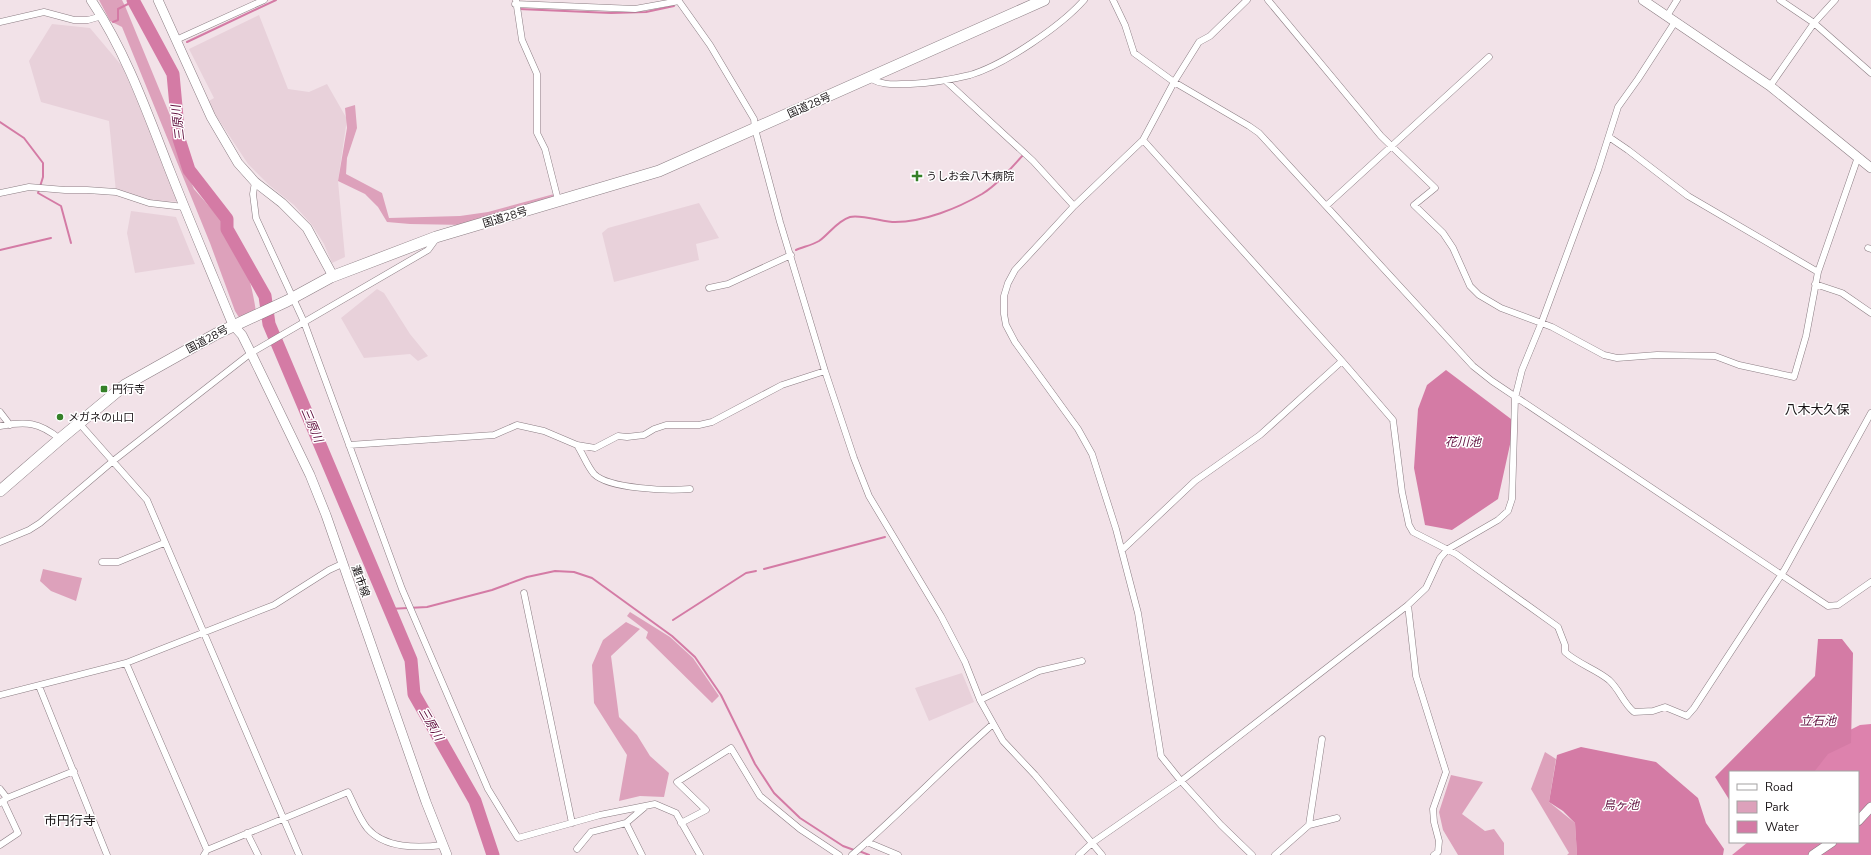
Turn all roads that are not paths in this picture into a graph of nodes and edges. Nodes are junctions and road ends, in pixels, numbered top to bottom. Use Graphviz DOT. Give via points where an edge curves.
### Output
graph roads {
  1 [pos="91,0"];
  2 [pos="158,0"];
  3 [pos="264,0"];
  4 [pos="1044,0"];
  5 [pos="1084,0"];
  6 [pos="1113,0"];
  7 [pos="1247,0"];
  8 [pos="1268,0"];
  9 [pos="1643,0"];
  10 [pos="1677,0"];
  11 [pos="1780,0"];
  12 [pos="1835,0"];
  13 [pos="678,1"];
  14 [pos="516,2"];
  15 [pos="102,16"];
  16 [pos="1667,16"];
  17 [pos="0,22"];
  18 [pos="1675,22"];
  19 [pos="1814,24"];
  20 [pos="176,40"];
  21 [pos="1489,57"];
  22 [pos="1871,73"];
  23 [pos="869,78"];
  24 [pos="946,80"];
  25 [pos="1174,82"];
  26 [pos="1770,86"];
  27 [pos="755,129"];
  28 [pos="1609,137"];
  29 [pos="1143,140"];
  30 [pos="1391,147"];
  31 [pos="1858,157"];
  32 [pos="1871,168"];
  33 [pos="255,182"];
  34 [pos="0,192"];
  35 [pos="558,200"];
  36 [pos="1074,206"];
  37 [pos="1326,206"];
  38 [pos="184,207"];
  39 [pos="436,237"];
  40 [pos="791,255"];
  41 [pos="1818,272"];
  42 [pos="333,276"];
  43 [pos="1815,284"];
  44 [pos="709,288"];
  45 [pos="290,299"];
  46 [pos="1871,313"];
  47 [pos="301,323"];
  48 [pos="1542,324"];
  49 [pos="233,325"];
  50 [pos="254,350"];
  51 [pos="1342,361"];
  52 [pos="825,371"];
  53 [pos="1515,398"];
  54 [pos="0,412"];
  55 [pos="1871,413"];
  56 [pos="79,423"];
  57 [pos="10,424"];
  58 [pos="0,426"];
  59 [pos="60,439"];
  60 [pos="349,445"];
  61 [pos="577,445"];
  62 [pos="113,461"];
  63 [pos="690,489"];
  64 [pos="0,491"];
  65 [pos="0,542"];
  66 [pos="164,543"];
  67 [pos="1448,549"];
  68 [pos="1122,550"];
  69 [pos="102,562"];
  70 [pos="342,564"];
  71 [pos="1781,575"];
  72 [pos="1871,582"];
  73 [pos="524,593"];
  74 [pos="1408,605"];
  75 [pos="203,632"];
  76 [pos="1082,661"];
  77 [pos="126,663"];
  78 [pos="39,686"];
  79 [pos="0,695"];
  80 [pos="980,700"];
  81 [pos="993,724"];
  82 [pos="1322,739"];
  83 [pos="74,771"];
  84 [pos="1181,781"];
  85 [pos="0,789"];
  86 [pos="3,801"];
  87 [pos="648,805"];
  88 [pos="1871,807"];
  89 [pos="1338,818"];
  90 [pos="283,819"];
  91 [pos="1859,820"];
  92 [pos="572,823"];
  93 [pos="626,823"];
  94 [pos="681,823"];
  95 [pos="1309,825"];
  96 [pos="247,833"];
  97 [pos="866,843"];
  98 [pos="1092,843"];
  99 [pos="1831,843"];
  100 [pos="0,845"];
  101 [pos="443,845"];
  102 [pos="577,850"];
  103 [pos="205,853"];
  104 [pos="107,855"];
  105 [pos="258,855"];
  106 [pos="299,855"];
  107 [pos="447,855"];
  108 [pos="642,855"];
  109 [pos="700,855"];
  110 [pos="839,855"];
  111 [pos="852,855"];
  112 [pos="898,855"];
  113 [pos="1079,855"];
  114 [pos="1102,855"];
  115 [pos="1252,855"];
  116 [pos="1276,855"];
  117 [pos="1434,855"];
  118 [pos="1813,855"];
  1 -- 15 [label="street, 灘市線"];
  2 -- 20 [label="street"];
  3 -- 20 [label="street"];
  4 -- 23 [label="highway, 国道28号"];
  5 -- 24 [label="street" via="1049,31 1021,49 988,68"];
  6 -- 25 [label="street" via="1134,53"];
  7 -- 25 [label="street" via="1210,36 1199,42"];
  8 -- 30 [label="street"];
  9 -- 16 [label="street"];
  10 -- 16 [label="street"];
  11 -- 19 [label="street"];
  12 -- 19 [label="street"];
  13 -- 14 [label="street" via="635,9"];
  13 -- 27 [label="street" via="710,45 742,98 754,118"];
  14 -- 35 [label="street" via="522,40 537,74 537,133 545,149"];
  15 -- 17 [label="street" via="74,20 44,12"];
  15 -- 38 [label="street, 灘市線" via="144,102"];
  16 -- 18 [label="street"];
  18 -- 26 [label="street"];
  18 -- 28 [label="street" via="1618,107"];
  19 -- 22 [label="street"];
  19 -- 26 [label="street"];
  20 -- 33 [label="street" via="211,117 238,163"];
  21 -- 30 [label="street"];
  23 -- 24 [label="street" via="879,84"];
  23 -- 27 [label="highway, 国道28号"];
  24 -- 36 [label="street" via="1033,161"];
  25 -- 29 [label="street"];
  25 -- 37 [label="street" via="1259,133"];
  26 -- 31 [label="street"];
  27 -- 35 [label="highway, 国道28号" via="659,171"];
  27 -- 40 [label="street"];
  28 -- 41 [label="street" via="1688,196"];
  28 -- 48 [label="street"];
  29 -- 36 [label="street"];
  29 -- 51 [label="street"];
  30 -- 37 [label="street"];
  30 -- 48 [label="street" via="1435,188 1414,205 1443,232 1470,286 1479,295 1502,308"];
  31 -- 32 [label="street"];
  31 -- 41 [label="street"];
  33 -- 42 [label="street" via="282,203 307,228"];
  33 -- 45 [label="street" via="253,194 256,218"];
  34 -- 38 [label="street" via="29,186 116,192 149,203"];
  35 -- 39 [label="highway, 国道28号"];
  36 -- 68 [label="street" via="1015,270 1004,296 1004,314 1006,325 1015,342 1078,429 1092,454"];
  37 -- 53 [label="street" via="1473,366"];
  38 -- 49 [label="street, 灘市線"];
  39 -- 42 [label="highway, 国道28号"];
  39 -- 47 [label="street" via="428,250"];
  40 -- 44 [label="street" via="728,284"];
  40 -- 52 [label="street"];
  41 -- 43 [label="street"];
  42 -- 45 [label="highway, 国道28号"];
  43 -- 46 [label="street" via="1842,293"];
  43 -- 48 [label="street" via="1806,336 1794,377 1739,365 1715,356 1657,355 1618,358 1604,355"];
  45 -- 47 [label="street"];
  45 -- 49 [label="highway, 国道28号"];
  47 -- 50 [label="street"];
  47 -- 60 [label="street"];
  48 -- 53 [label="street" via="1522,370"];
  49 -- 50 [label="street, 灘市線"];
  49 -- 56 [label="highway, 国道28号" via="125,385"];
  50 -- 62 [label="street"];
  50 -- 70 [label="street, 灘市線" via="310,475"];
  51 -- 67 [label="street" via="1393,420 1409,525 1413,532"];
  51 -- 68 [label="street" via="1260,435 1195,481"];
  52 -- 61 [label="street" via="782,385 712,422 666,425 644,435 618,436 595,448"];
  52 -- 80 [label="street" via="869,496 941,616 965,662"];
  53 -- 67 [label="street" via="1512,499 1508,511 1498,520"];
  53 -- 71 [label="street"];
  54 -- 57 [label="street"];
  55 -- 71 [label="street"];
  56 -- 59 [label="highway, 国道28号"];
  56 -- 62 [label="street"];
  57 -- 58 [label="street"];
  57 -- 59 [label="street" via="30,424 47,429"];
  59 -- 64 [label="highway, 国道28号"];
  60 -- 61 [label="street" via="494,435 518,425 544,431"];
  60 -- 92 [label="street" via="408,604 488,789 518,838"];
  61 -- 63 [label="street" via="595,474 620,486 676,491"];
  62 -- 65 [label="street" via="40,523"];
  62 -- 66 [label="street" via="147,500"];
  66 -- 69 [label="street" via="118,562"];
  66 -- 75 [label="street"];
  67 -- 71 [label="street" via="1558,626 1565,652 1610,681 1634,712 1653,711 1665,707 1687,716"];
  67 -- 74 [label="street" via="1440,558 1426,588"];
  68 -- 84 [label="street" via="1141,629 1161,756"];
  70 -- 75 [label="street" via="274,606"];
  70 -- 101 [label="street, 灘市線"];
  71 -- 72 [label="street" via="1828,606 1838,605"];
  73 -- 92 [label="street"];
  74 -- 84 [label="street"];
  74 -- 117 [label="street" via="1416,676 1446,772 1434,809 1439,842 1438,852"];
  75 -- 77 [label="street"];
  75 -- 90 [label="street"];
  76 -- 80 [label="street" via="1039,671"];
  77 -- 78 [label="street"];
  77 -- 103 [label="street"];
  78 -- 79 [label="street"];
  78 -- 83 [label="street"];
  80 -- 81 [label="street"];
  81 -- 97 [label="street"];
  81 -- 98 [label="street" via="1003,741"];
  82 -- 95 [label="street"];
  83 -- 86 [label="street"];
  83 -- 104 [label="street"];
  84 -- 98 [label="street"];
  84 -- 115 [label="street"];
  85 -- 86 [label="street"];
  86 -- 100 [label="street" via="18,833"];
  87 -- 92 [label="street"];
  87 -- 93 [label="street"];
  87 -- 94 [label="street" via="655,804 676,813"];
  88 -- 91 [label="street"];
  89 -- 95 [label="street"];
  90 -- 96 [label="street"];
  90 -- 101 [label="street" via="348,792 367,829 383,840 407,847"];
  90 -- 106 [label="street"];
  93 -- 102 [label="street" via="592,832"];
  93 -- 108 [label="street"];
  94 -- 109 [label="street"];
  94 -- 110 [label="street" via="706,810 677,782 731,748 760,796 800,829"];
  95 -- 116 [label="street"];
  96 -- 103 [label="street"];
  96 -- 105 [label="street"];
  97 -- 111 [label="street"];
  97 -- 112 [label="street"];
  98 -- 113 [label="street"];
  98 -- 114 [label="street"];
  99 -- 118 [label="street"];
  101 -- 107 [label="street, 灘市線"];
}
